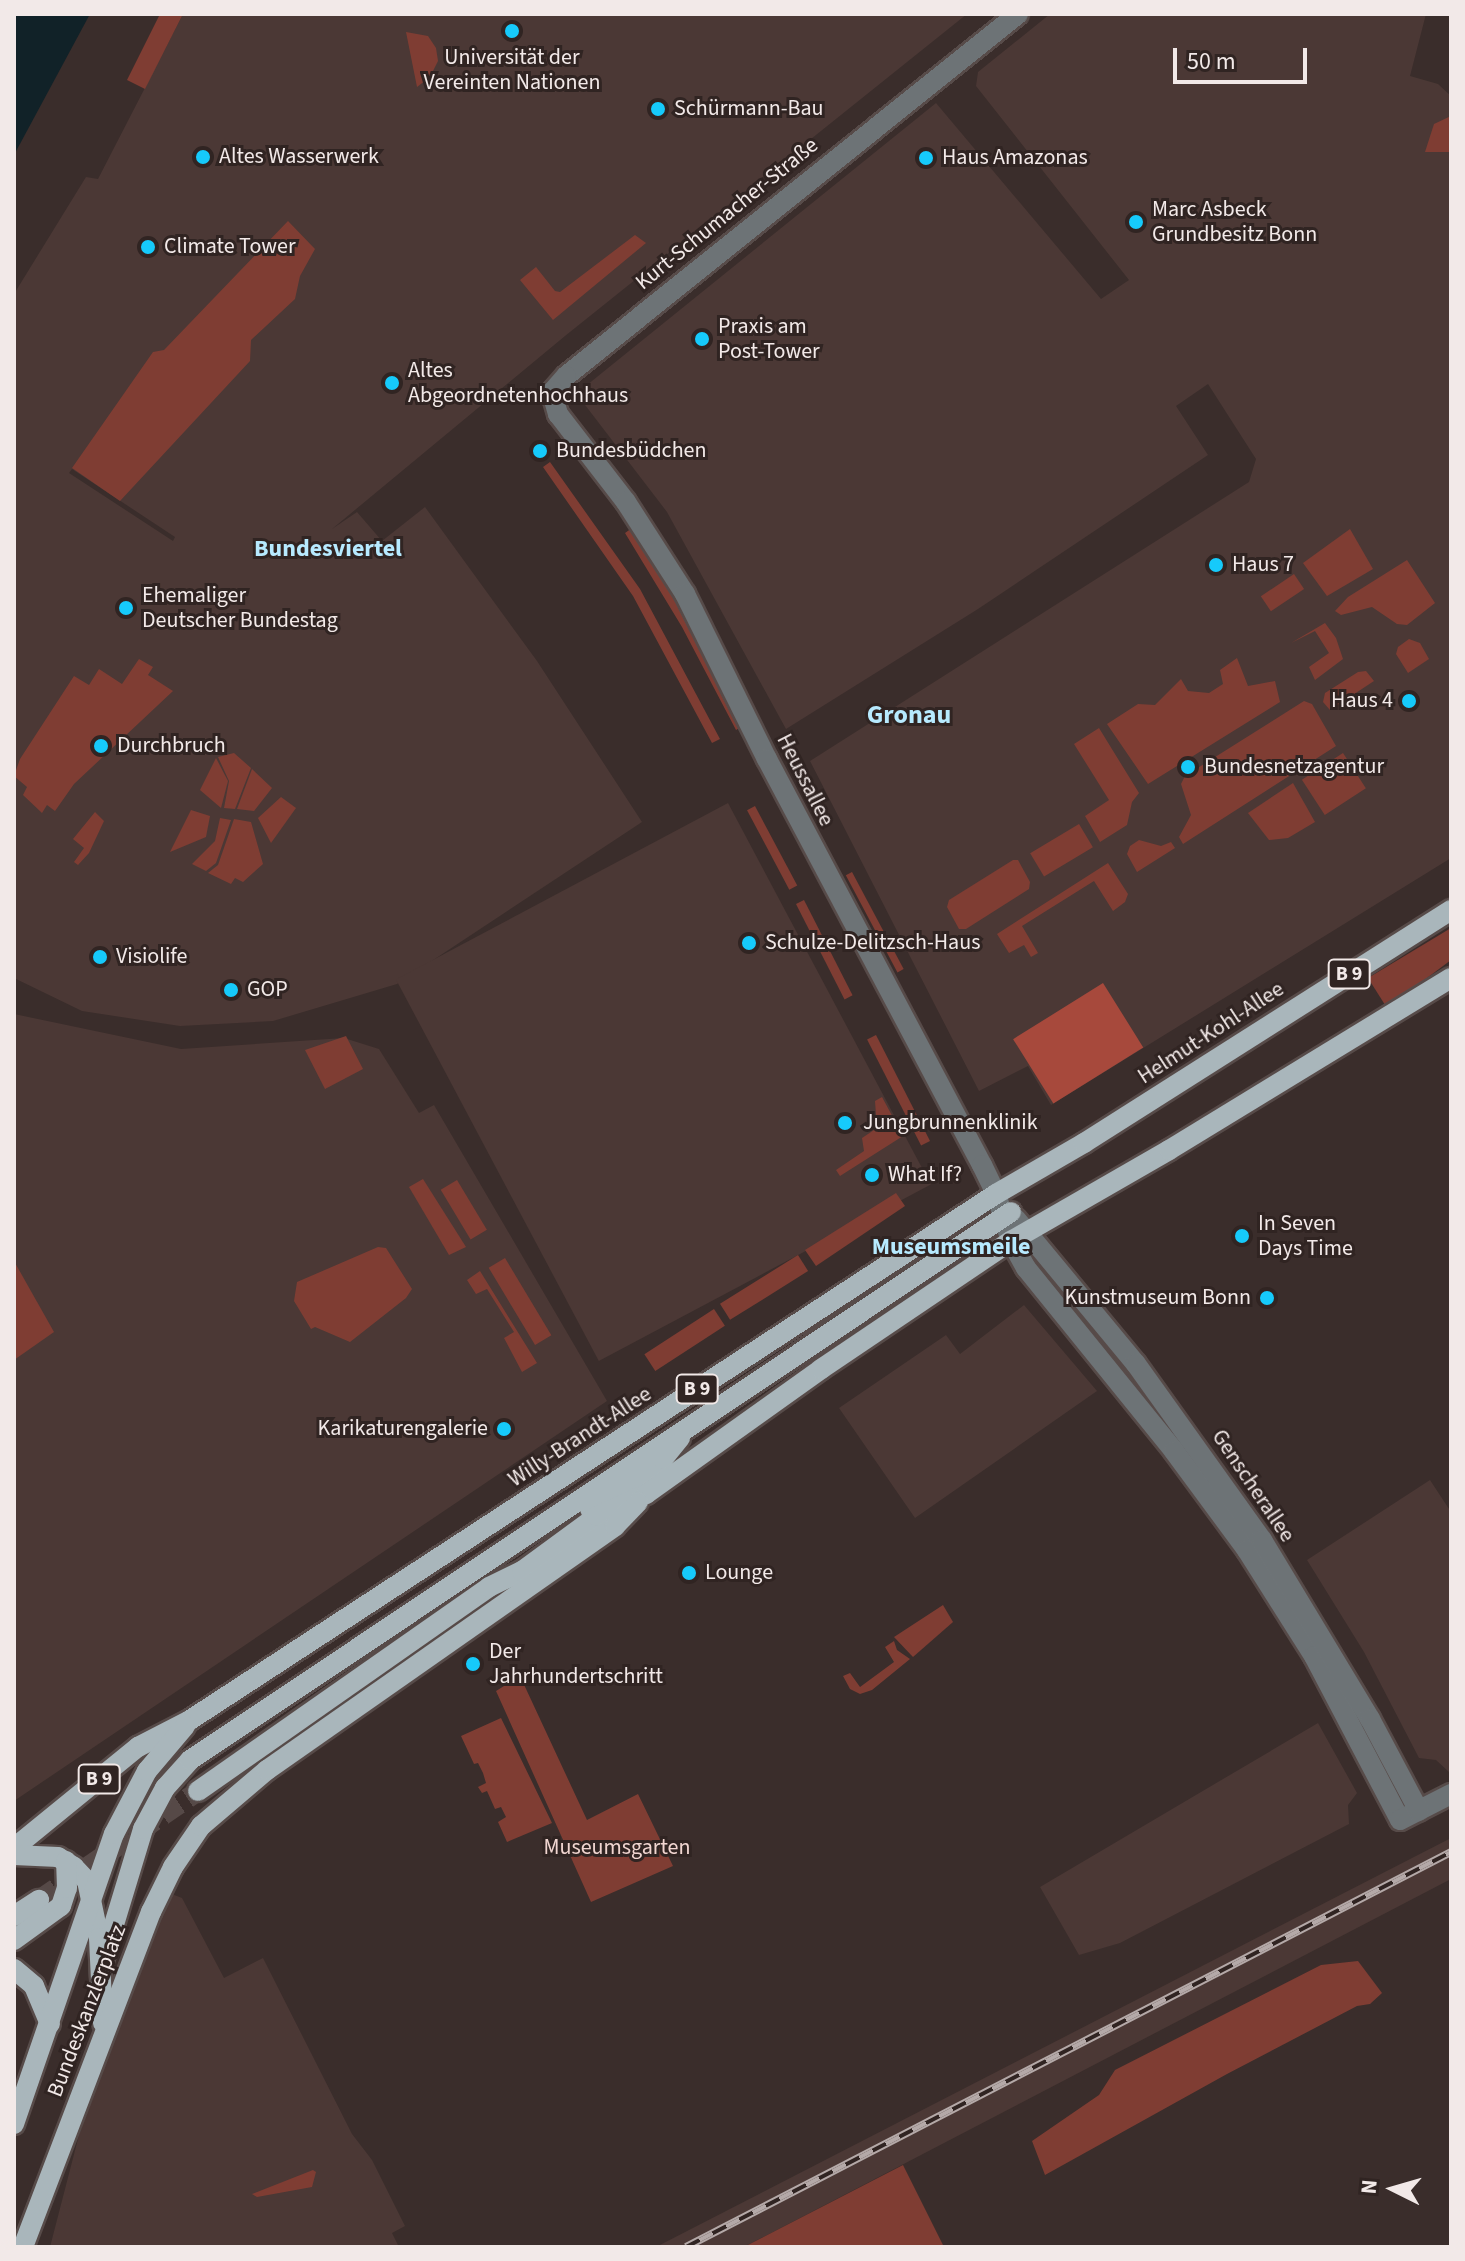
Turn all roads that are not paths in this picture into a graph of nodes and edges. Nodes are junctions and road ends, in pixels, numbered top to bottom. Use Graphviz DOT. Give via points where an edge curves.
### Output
graph roads {
  1 [pos="1018,14"];
  2 [pos="554,400"];
  3 [pos="1451,910"];
  4 [pos="1451,978"];
  5 [pos="996,1194"];
  6 [pos="1007,1215"];
  7 [pos="1019,1236"];
  8 [pos="645,1423"];
  9 [pos="683,1433"];
  10 [pos="657,1446"];
  11 [pos="646,1494"];
  12 [pos="489,1587"];
  13 [pos="190,1720"];
  14 [pos="198,1791"];
  15 [pos="1451,1794"];
  16 [pos="14,1848"];
  17 [pos="14,1855"];
  18 [pos="66,1861"];
  19 [pos="93,1897"];
  20 [pos="39,1900"];
  21 [pos="14,1916"];
  22 [pos="14,1940"];
  23 [pos="102,1964"];
  24 [pos="14,1969"];
  25 [pos="50,2024"];
  26 [pos="103,2035"];
  27 [pos="14,2124"];
  28 [pos="23,2247"];
  1 -- 2 [label="street, Kurt-Schumacher-Straße" via="573,370 558,383"];
  2 -- 5 [label="street, Heussallee" via="558,414 626,502 685,594"];
  3 -- 5 [label="main road, Helmut-Kohl-Allee / B 9"];
  4 -- 7 [label="main road, B 9"];
  5 -- 6 [label="street, Heussallee"];
  5 -- 8 [label="main road, Willy-Brandt-Allee / B 9"];
  6 -- 7 [label="street, Genscherallee"];
  6 -- 9 [label="main road"];
  7 -- 11 [label="main road, B 9"];
  7 -- 15 [label="street, Genscherallee" via="1026,1268 1174,1451 1254,1560 1410,1816"];
  8 -- 10 [label="main road"];
  8 -- 13 [label="main road, Willy-Brandt-Allee / B 9"];
  9 -- 10 [label="main road"];
  9 -- 12 [label="main road" via="663,1459 511,1563"];
  10 -- 23 [label="main road" via="190,1760 165,1788 143,1829"];
  11 -- 12 [label="main road, B 9" via="597,1516 522,1571"];
  11 -- 26 [label="main road, Bundeskanzlerplatz" via="615,1526 267,1770 201,1826 161,1890"];
  12 -- 14 [label="main road, B 9"];
  13 -- 16 [label="main road, B 9" via="138,1747"];
  13 -- 19 [label="main road, Bundeskanzlerplatz" via="134,1792"];
  17 -- 18 [label="main road" via="44,1854"];
  18 -- 19 [label="main road" via="82,1874"];
  18 -- 22 [label="main road" via="61,1906"];
  19 -- 23 [label="main road"];
  19 -- 25 [label="main road, Bundeskanzlerplatz"];
  20 -- 21 [label="main road"];
  23 -- 26 [label="main road"];
  24 -- 25 [label="main road" via="34,1986"];
  25 -- 27 [label="main road, Bundeskanzlerplatz"];
  26 -- 28 [label="main road, Bundeskanzlerplatz"];
}
